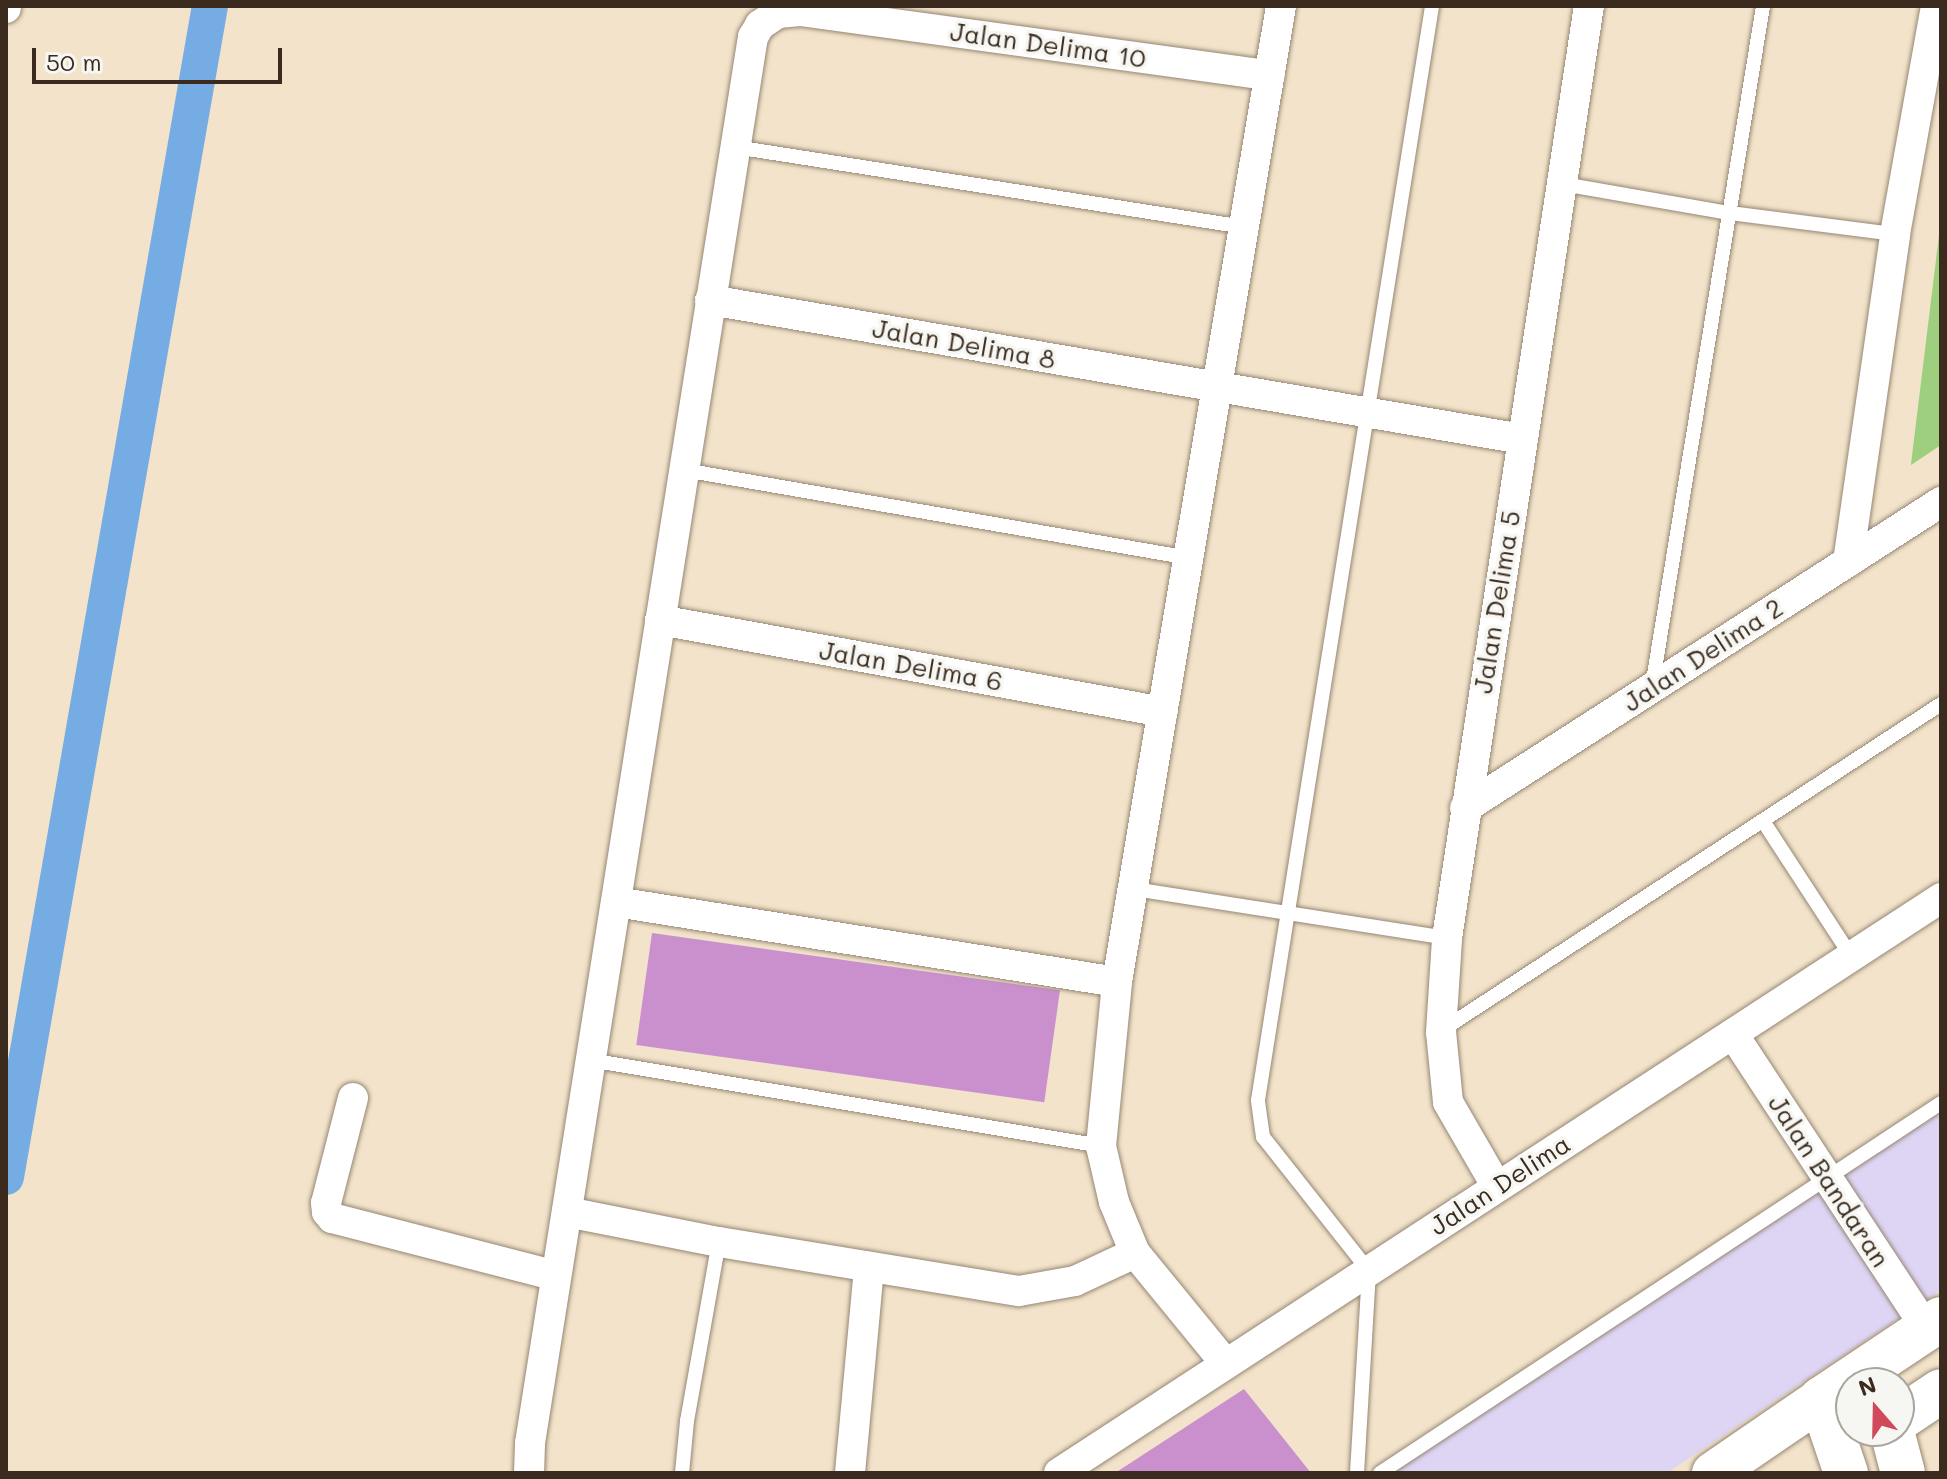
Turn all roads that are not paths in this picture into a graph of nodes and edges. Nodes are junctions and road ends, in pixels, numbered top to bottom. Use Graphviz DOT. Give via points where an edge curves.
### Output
graph roads {
  1 [pos="1281,6"];
  2 [pos="1432,6"];
  3 [pos="1589,6"];
  4 [pos="1763,6"];
  5 [pos="1936,6"];
  6 [pos="819,10"];
  7 [pos="1934,58"];
  8 [pos="1270,75"];
  9 [pos="735,147"];
  10 [pos="1563,184"];
  11 [pos="1730,213"];
  12 [pos="1244,227"];
  13 [pos="1895,234"];
  14 [pos="710,300"];
  15 [pos="1218,387"];
  16 [pos="1368,413"];
  17 [pos="1522,439"];
  18 [pos="684,470"];
  19 [pos="1941,502"];
  20 [pos="1189,558"];
  21 [pos="1848,562"];
  22 [pos="660,620"];
  23 [pos="1652,688"];
  24 [pos="1941,704"];
  25 [pos="1163,712"];
  26 [pos="1465,808"];
  27 [pos="1763,821"];
  28 [pos="1134,889"];
  29 [pos="1941,898"];
  30 [pos="616,902"];
  31 [pos="1290,914"];
  32 [pos="1447,938"];
  33 [pos="1851,956"];
  34 [pos="1117,982"];
  35 [pos="1441,1032"];
  36 [pos="1733,1034"];
  37 [pos="590,1060"];
  38 [pos="353,1098"];
  39 [pos="1941,1103"];
  40 [pos="1101,1146"];
  41 [pos="1826,1177"];
  42 [pos="1497,1187"];
  43 [pos="567,1212"];
  44 [pos="719,1242"];
  45 [pos="1135,1253"];
  46 [pos="869,1267"];
  47 [pos="1369,1271"];
  48 [pos="556,1276"];
  49 [pos="1933,1324"];
  50 [pos="1226,1364"];
  51 [pos="1881,1367"];
  52 [pos="1941,1391"];
  53 [pos="1835,1392"];
  54 [pos="1821,1399"];
  55 [pos="1915,1408"];
  56 [pos="1860,1447"];
  57 [pos="1896,1447"];
  58 [pos="1835,1467"];
  59 [pos="529,1473"];
  60 [pos="682,1473"];
  61 [pos="850,1473"];
  62 [pos="1059,1473"];
  63 [pos="1357,1473"];
  64 [pos="1380,1473"];
  65 [pos="1713,1473"];
  66 [pos="1903,1473"];
  1 -- 8 [label="street"];
  2 -- 16 [label="lane"];
  3 -- 10 [label="street, Jalan Delima 5"];
  4 -- 11 [label="lane"];
  5 -- 7 [label="street"];
  6 -- 8 [label="street, Jalan Delima 10"];
  6 -- 9 [label="street, Jalan Delima 10" via="778,13 760,25 753,37"];
  7 -- 13 [label="street"];
  8 -- 12 [label="street"];
  9 -- 12 [label="lane"];
  9 -- 14 [label="street"];
  10 -- 11 [label="lane"];
  10 -- 17 [label="street, Jalan Delima 5"];
  11 -- 13 [label="lane"];
  11 -- 23 [label="lane"];
  12 -- 15 [label="street"];
  13 -- 21 [label="street"];
  14 -- 15 [label="street, Jalan Delima 8"];
  14 -- 18 [label="street"];
  15 -- 16 [label="street, Jalan Delima 8"];
  15 -- 20 [label="street"];
  16 -- 17 [label="street, Jalan Delima 8"];
  16 -- 31 [label="lane"];
  17 -- 26 [label="street, Jalan Delima 5"];
  18 -- 20 [label="lane"];
  18 -- 22 [label="street"];
  19 -- 21 [label="street, Jalan Delima 2"];
  20 -- 25 [label="street"];
  21 -- 23 [label="street, Jalan Delima 2"];
  22 -- 25 [label="street, Jalan Delima 6"];
  22 -- 30 [label="street"];
  23 -- 26 [label="street, Jalan Delima 2"];
  24 -- 27 [label="lane"];
  25 -- 28 [label="street"];
  26 -- 32 [label="street, Jalan Delima 5"];
  27 -- 33 [label="lane"];
  27 -- 35 [label="lane"];
  28 -- 31 [label="lane"];
  28 -- 34 [label="street"];
  29 -- 33 [label="street, Jalan Delima"];
  30 -- 34 [label="street"];
  30 -- 37 [label="street"];
  31 -- 32 [label="lane"];
  31 -- 47 [label="lane" via="1260,1066 1263,1137"];
  32 -- 35 [label="street, Jalan Delima 5"];
  33 -- 36 [label="street, Jalan Delima"];
  34 -- 40 [label="street"];
  35 -- 42 [label="street, Jalan Delima 5" via="1448,1102"];
  36 -- 41 [label="street, Jalan Bandaran"];
  36 -- 42 [label="street, Jalan Delima"];
  37 -- 40 [label="lane"];
  37 -- 43 [label="street"];
  38 -- 48 [label="street" via="326,1203 332,1218"];
  39 -- 41 [label="lane"];
  40 -- 45 [label="street" via="1114,1202"];
  41 -- 49 [label="street, Jalan Bandaran"];
  41 -- 64 [label="lane"];
  42 -- 47 [label="street, Jalan Delima"];
  43 -- 44 [label="street"];
  43 -- 48 [label="street"];
  44 -- 46 [label="street"];
  44 -- 60 [label="lane"];
  45 -- 46 [label="street" via="1075,1281 1019,1291"];
  45 -- 50 [label="street"];
  46 -- 61 [label="street"];
  47 -- 50 [label="street, Jalan Delima"];
  47 -- 63 [label="lane"];
  48 -- 59 [label="street"];
  49 -- 51 [label="highway"];
  50 -- 62 [label="street, Jalan Delima"];
  52 -- 55 [label="highway"];
  53 -- 54 [label="highway"];
  54 -- 58 [label="highway"];
  54 -- 65 [label="main road"];
  56 -- 58 [label="highway"];
  57 -- 66 [label="highway"];
}
